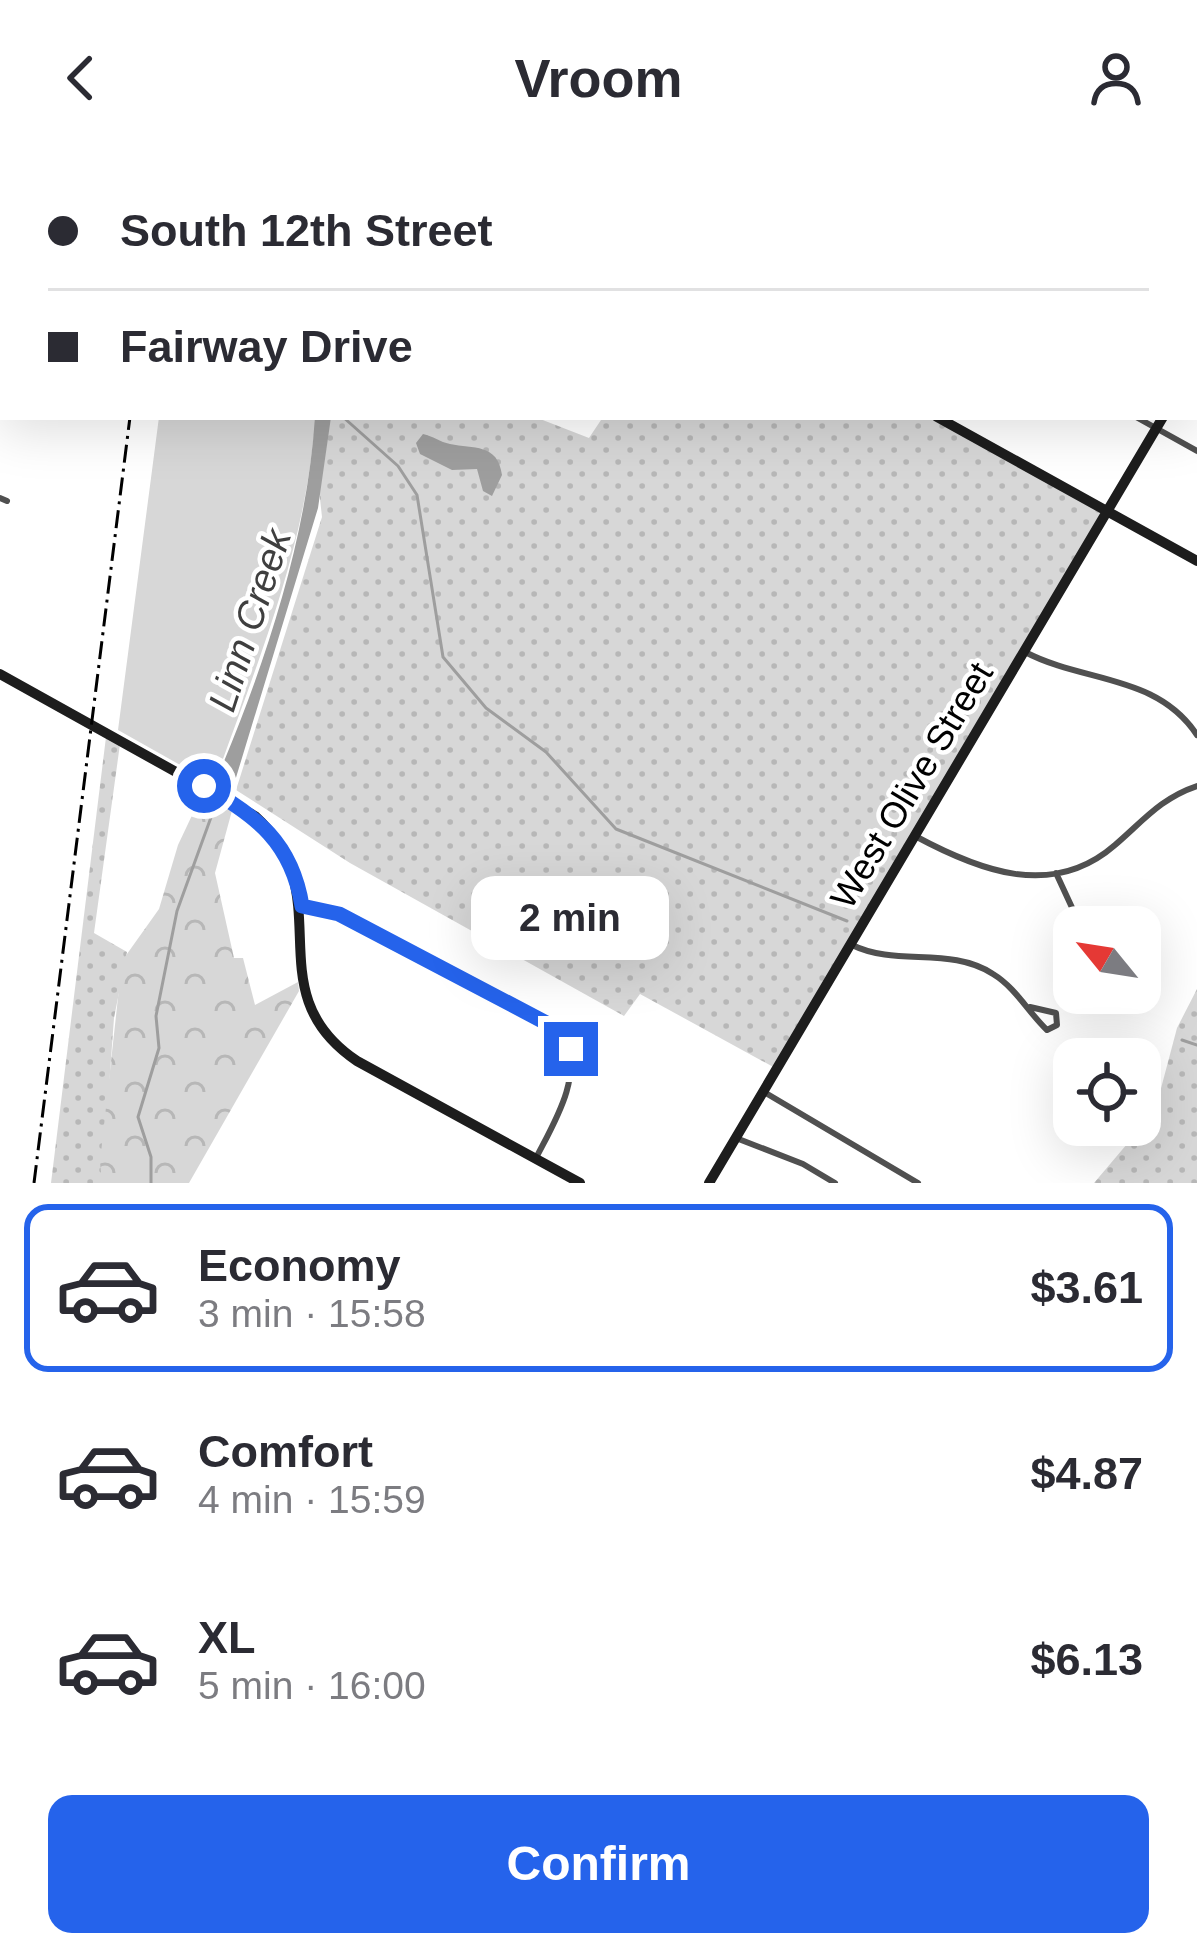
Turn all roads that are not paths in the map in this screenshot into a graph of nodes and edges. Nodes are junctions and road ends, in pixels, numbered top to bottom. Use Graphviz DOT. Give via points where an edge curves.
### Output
graph roads {
  1 [pos="942,420"];
  2 [pos="1160,423"];
  3 [pos="1197,451"];
  4 [pos="1107,512"];
  5 [pos="1197,561"];
  6 [pos="1025,652"];
  7 [pos="0,674"];
  8 [pos="1197,735"];
  9 [pos="1197,786"];
  10 [pos="916,836"];
  11 [pos="1056,873"];
  12 [pos="302,906"];
  13 [pos="1071,906"];
  14 [pos="851,944"];
  15 [pos="1030,1007"];
  16 [pos="764,1092"];
  17 [pos="736,1138"];
  18 [pos="536,1158"];
  19 [pos="580,1183"];
  20 [pos="709,1183"];
  21 [pos="835,1183"];
  22 [pos="917,1183"];
  1 -- 4 [label="street"];
  2 -- 3 [label="street"];
  2 -- 4 [label="street, West Olive Street"];
  4 -- 5 [label="street"];
  4 -- 6 [label="street, West Olive Street"];
  6 -- 8 [label="street" via="1066,672 1154,693"];
  6 -- 10 [label="street, West Olive Street"];
  7 -- 12 [label="street" via="267,827 284,849"];
  9 -- 11 [label="street" via="1165,799 1107,852"];
  10 -- 11 [label="street" via="988,871"];
  10 -- 14 [label="street, West Olive Street"];
  11 -- 13 [label="street"];
  12 -- 18 [label="street" via="302,986 336,1045"];
  12 -- 18 [label="street" via="339,914 565,1036 573,1068"];
  14 -- 15 [label="street" via="887,957 971,964 998,976"];
  14 -- 16 [label="street, West Olive Street"];
  15 -- 15 [label="street" via="1056,1012 1060,1021 1046,1030"];
  16 -- 17 [label="street, West Olive Street"];
  16 -- 22 [label="street"];
  17 -- 20 [label="street, West Olive Street"];
  17 -- 21 [label="street"];
  18 -- 19 [label="street"];
}
